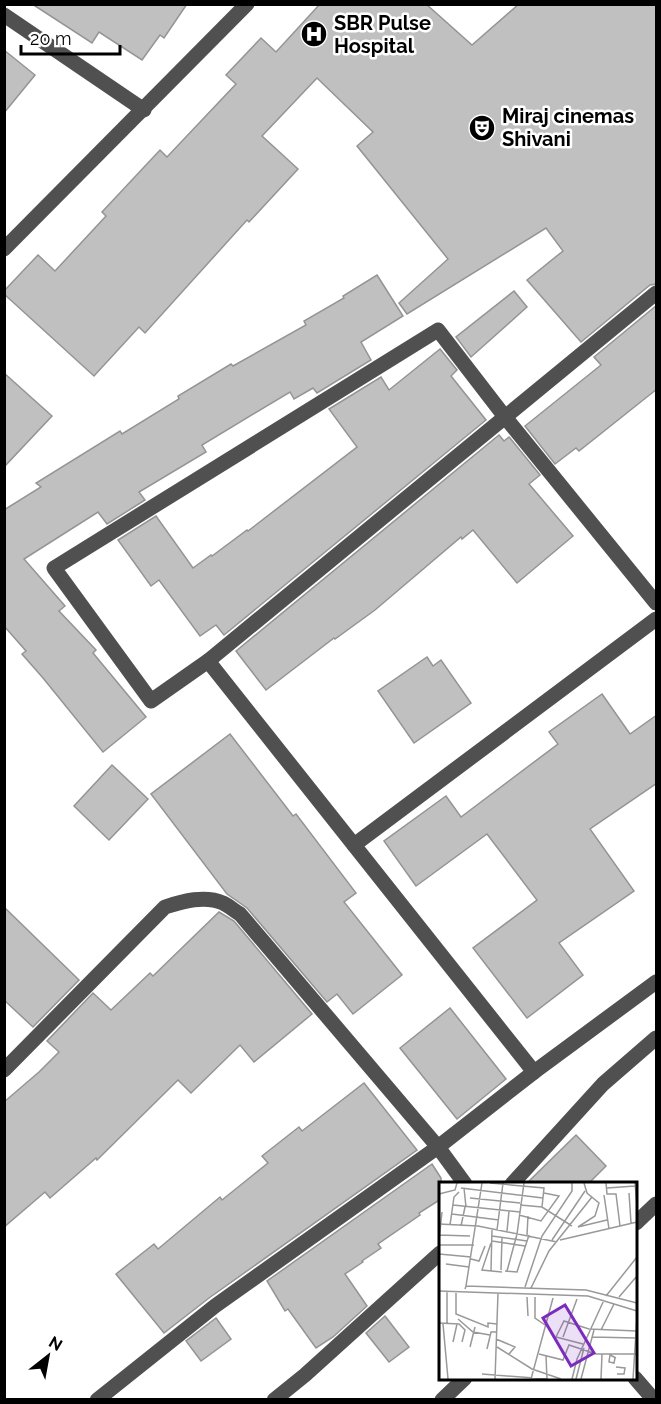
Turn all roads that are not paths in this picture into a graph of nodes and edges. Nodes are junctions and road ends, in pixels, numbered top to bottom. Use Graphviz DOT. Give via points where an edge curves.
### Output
graph roads {
  1 [pos="247,4"];
  2 [pos="4,15"];
  3 [pos="144,110"];
  4 [pos="4,249"];
  5 [pos="657,293"];
  6 [pos="505,417"];
  7 [pos="657,603"];
  8 [pos="657,619"];
  9 [pos="208,661"];
  10 [pos="354,845"];
  11 [pos="657,982"];
  12 [pos="657,1038"];
  13 [pos="4,1070"];
  14 [pos="534,1072"];
  15 [pos="438,1147"];
  16 [pos="464,1182"];
  17 [pos="514,1182"];
  18 [pos="657,1204"];
  19 [pos="637,1222"];
  20 [pos="439,1255"];
  21 [pos="463,1380"];
  22 [pos="637,1380"];
  23 [pos="97,1400"];
  24 [pos="274,1400"];
  25 [pos="442,1400"];
  26 [pos="654,1400"];
  1 -- 3 [label="street"];
  2 -- 3 [label="street"];
  3 -- 4 [label="street"];
  5 -- 6 [label="street"];
  6 -- 7 [label="street"];
  6 -- 9 [label="street"];
  6 -- 9 [label="street" via="438,330 54,568 151,701"];
  8 -- 10 [label="street"];
  9 -- 10 [label="street"];
  10 -- 14 [label="street"];
  11 -- 14 [label="street"];
  12 -- 17 [label="street" via="603,1084"];
  13 -- 15 [label="street" via="165,907 203,899 222,903 240,914"];
  14 -- 15 [label="street"];
  15 -- 16 [label="street"];
  15 -- 23 [label="street" via="215,1306"];
  18 -- 19 [label="street"];
  20 -- 24 [label="street"];
  21 -- 25 [label="street"];
  22 -- 26 [label="street"];
}
